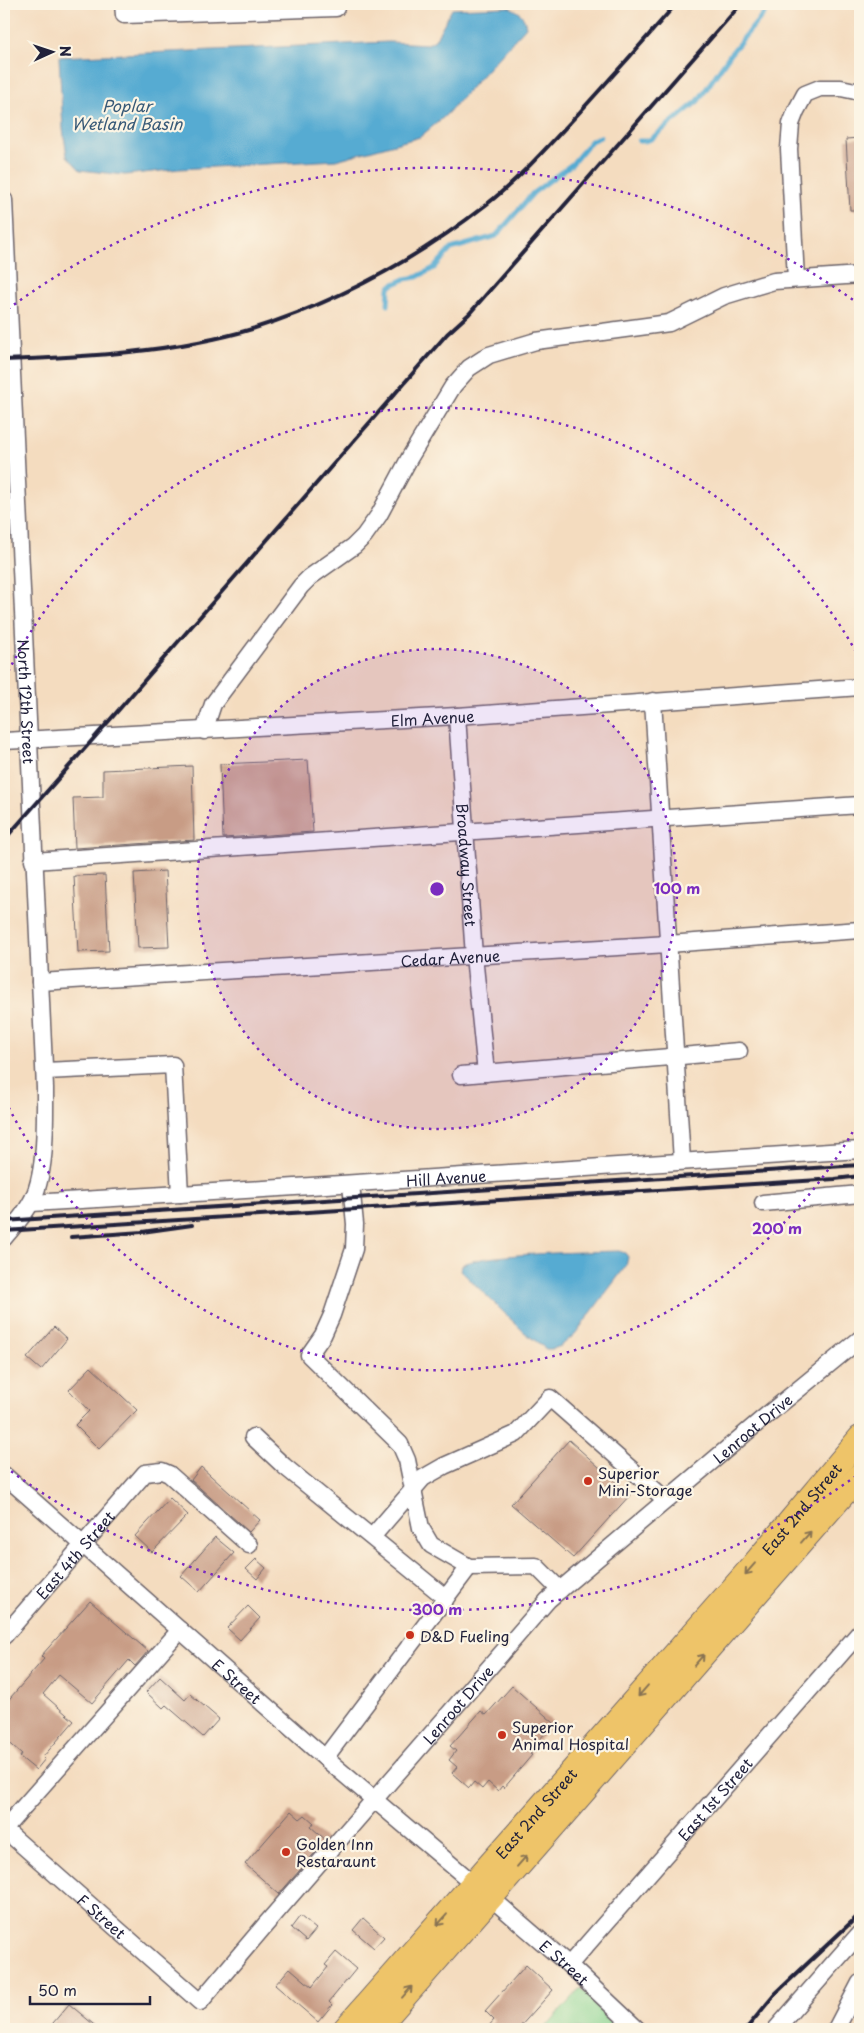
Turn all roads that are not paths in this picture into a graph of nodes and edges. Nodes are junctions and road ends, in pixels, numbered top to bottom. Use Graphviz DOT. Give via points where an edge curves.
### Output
graph roads {
  1 [pos="123,4"];
  2 [pos="336,6"];
  3 [pos="860,92"];
  4 [pos="4,200"];
  5 [pos="860,275"];
  6 [pos="796,278"];
  7 [pos="860,687"];
  8 [pos="653,701"];
  9 [pos="457,716"];
  10 [pos="204,731"];
  11 [pos="30,740"];
  12 [pos="4,741"];
  13 [pos="860,806"];
  14 [pos="661,819"];
  15 [pos="465,832"];
  16 [pos="34,861"];
  17 [pos="860,930"];
  18 [pos="668,944"];
  19 [pos="474,956"];
  20 [pos="40,982"];
  21 [pos="739,1051"];
  22 [pos="676,1057"];
  23 [pos="45,1071"];
  24 [pos="486,1073"];
  25 [pos="461,1075"];
  26 [pos="860,1150"];
  27 [pos="682,1162"];
  28 [pos="352,1184"];
  29 [pos="180,1194"];
  30 [pos="860,1194"];
  31 [pos="32,1203"];
  32 [pos="763,1203"];
  33 [pos="4,1238"];
  34 [pos="860,1339"];
  35 [pos="253,1437"];
  36 [pos="860,1438"];
  37 [pos="4,1474"];
  38 [pos="860,1475"];
  39 [pos="414,1488"];
  40 [pos="666,1500"];
  41 [pos="372,1537"];
  42 [pos="83,1545"];
  43 [pos="250,1545"];
  44 [pos="469,1567"];
  45 [pos="560,1590"];
  46 [pos="446,1598"];
  47 [pos="180,1630"];
  48 [pos="860,1632"];
  49 [pos="4,1636"];
  50 [pos="324,1758"];
  51 [pos="374,1799"];
  52 [pos="4,1829"];
  53 [pos="482,1890"];
  54 [pos="860,1933"];
  55 [pos="569,1965"];
  56 [pos="860,1983"];
  57 [pos="200,2002"];
  58 [pos="844,2026"];
  59 [pos="346,2029"];
  60 [pos="376,2029"];
  61 [pos="637,2029"];
  62 [pos="776,2029"];
  1 -- 2 [label="street" via="124,15"];
  3 -- 6 [label="street" via="829,87 812,90 800,101 793,118 790,149"];
  4 -- 11 [label="street, North 12th Street"];
  5 -- 6 [label="street"];
  6 -- 10 [label="street" via="765,283 724,296 669,323 536,341 500,350 469,368 448,394 372,526 354,546 301,586 213,704"];
  7 -- 8 [label="street, Elm Avenue"];
  8 -- 9 [label="street, Elm Avenue"];
  8 -- 14 [label="street"];
  9 -- 10 [label="street, Elm Avenue"];
  9 -- 15 [label="street, Broadway Street"];
  10 -- 11 [label="street, Elm Avenue"];
  11 -- 12 [label="street, Elm Avenue"];
  11 -- 16 [label="street, North 12th Street"];
  13 -- 14 [label="street"];
  14 -- 15 [label="street"];
  14 -- 18 [label="street"];
  15 -- 16 [label="street"];
  15 -- 19 [label="street, Broadway Street"];
  16 -- 20 [label="street, North 12th Street"];
  17 -- 18 [label="street, Cedar Avenue"];
  18 -- 19 [label="street, Cedar Avenue"];
  18 -- 22 [label="street"];
  19 -- 20 [label="street, Cedar Avenue"];
  19 -- 24 [label="street, Broadway Street"];
  20 -- 23 [label="street, North 12th Street"];
  21 -- 22 [label="street"];
  22 -- 24 [label="street"];
  22 -- 27 [label="street"];
  23 -- 29 [label="street" via="173,1065"];
  23 -- 31 [label="street, North 12th Street" via="42,1157"];
  24 -- 25 [label="street"];
  26 -- 27 [label="street, Hill Avenue"];
  27 -- 28 [label="street, Hill Avenue"];
  28 -- 29 [label="street, Hill Avenue"];
  28 -- 39 [label="street" via="356,1224 354,1249 332,1315 309,1356 396,1438 404,1451"];
  29 -- 31 [label="street, Hill Avenue"];
  30 -- 32 [label="street"];
  31 -- 33 [label="street"];
  34 -- 40 [label="street, Lenroot Drive"];
  35 -- 41 [label="street"];
  36 -- 53 [label="highway, East 2nd Street, one-way"];
  37 -- 42 [label="street, E Street"];
  53 -- 38 [label="highway, East 2nd Street, one-way"];
  39 -- 40 [label="street" via="432,1472 516,1434 550,1398"];
  39 -- 41 [label="street"];
  39 -- 44 [label="street" via="418,1517 426,1538 438,1550"];
  40 -- 45 [label="street, Lenroot Drive"];
  41 -- 46 [label="street"];
  42 -- 43 [label="street, East 4th Street" via="145,1473 162,1471"];
  42 -- 47 [label="street, E Street"];
  42 -- 49 [label="street, East 4th Street"];
  44 -- 45 [label="street" via="536,1566"];
  44 -- 46 [label="street"];
  45 -- 51 [label="street, Lenroot Drive"];
  46 -- 50 [label="street"];
  47 -- 50 [label="street, E Street"];
  47 -- 52 [label="street"];
  48 -- 55 [label="street, East 1st Street"];
  50 -- 51 [label="street, E Street"];
  51 -- 53 [label="street, E Street"];
  51 -- 57 [label="street, Lenroot Drive"];
  52 -- 57 [label="street, F Street"];
  53 -- 55 [label="street, E Street"];
  53 -- 59 [label="highway, East 2nd Street, one-way"];
  60 -- 53 [label="highway, East 2nd Street, one-way"];
  54 -- 62 [label="street"];
  55 -- 61 [label="street, E Street"];
  56 -- 58 [label="street"];
}
